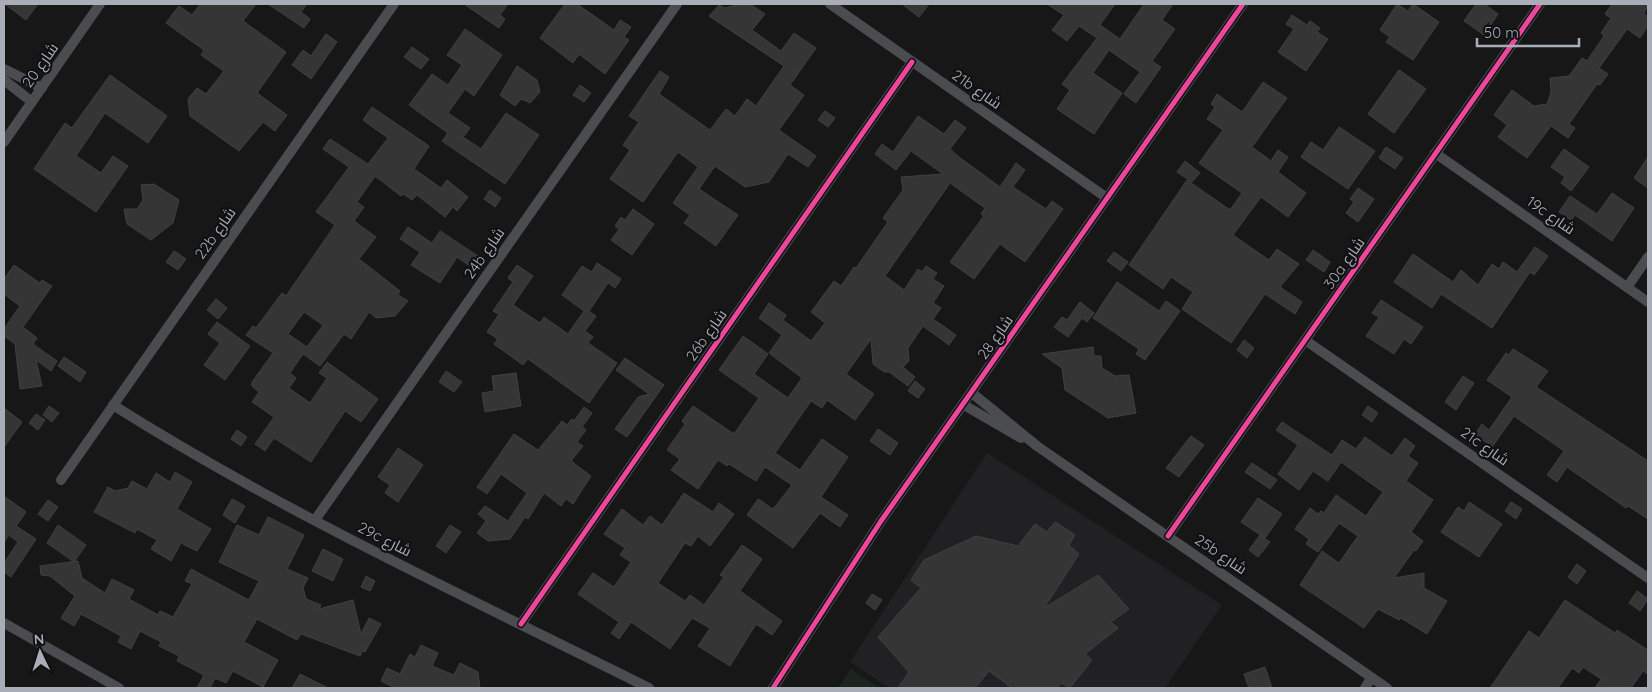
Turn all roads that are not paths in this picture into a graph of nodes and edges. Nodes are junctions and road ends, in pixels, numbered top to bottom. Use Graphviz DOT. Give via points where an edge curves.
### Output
graph roads {
  1 [pos="100,4"];
  2 [pos="394,4"];
  3 [pos="677,4"];
  4 [pos="830,4"];
  5 [pos="1243,4"];
  6 [pos="1540,4"];
  7 [pos="912,62"];
  8 [pos="4,69"];
  9 [pos="4,80"];
  10 [pos="42,88"];
  11 [pos="32,102"];
  12 [pos="4,142"];
  13 [pos="1435,153"];
  14 [pos="1107,198"];
  15 [pos="1648,257"];
  16 [pos="1628,286"];
  17 [pos="1648,302"];
  18 [pos="1305,340"];
  19 [pos="972,393"];
  20 [pos="113,405"];
  21 [pos="964,405"];
  22 [pos="1038,446"];
  23 [pos="61,480"];
  24 [pos="315,520"];
  25 [pos="1168,536"];
  26 [pos="1648,578"];
  27 [pos="4,623"];
  28 [pos="521,624"];
  29 [pos="1371,678"];
  30 [pos="119,688"];
  31 [pos="649,688"];
  32 [pos="773,688"];
  33 [pos="1365,688"];
  34 [pos="1386,688"];
  1 -- 10 [label="street, شارع 20"];
  2 -- 20 [label="street, 22b شارع"];
  3 -- 24 [label="street, 24b شارع"];
  4 -- 7 [label="street, 21b شارع"];
  5 -- 14 [label="street, شارع 28"];
  6 -- 13 [label="street, 30a شارع"];
  7 -- 14 [label="street, 21b شارع"];
  7 -- 28 [label="street, 26b شارع"];
  8 -- 10 [label="street"];
  9 -- 11 [label="street"];
  10 -- 11 [label="street, شارع 20"];
  11 -- 12 [label="street, شارع 20"];
  13 -- 16 [label="street, 19c شارع"];
  13 -- 18 [label="street, 30a شارع"];
  14 -- 19 [label="street, شارع 28"];
  15 -- 16 [label="street"];
  16 -- 17 [label="street, 19c شارع"];
  18 -- 25 [label="street, 30a شارع"];
  18 -- 26 [label="street, 21c شارع"];
  19 -- 21 [label="street, شارع 28"];
  19 -- 22 [label="street, 25b شارع"];
  20 -- 23 [label="street, 22b شارع"];
  20 -- 24 [label="street, 29c شارع" via="192,454"];
  21 -- 22 [label="street, 25b شارع"];
  21 -- 32 [label="street, شارع 28" via="870,537"];
  22 -- 25 [label="street, 25b شارع"];
  24 -- 28 [label="street, 29c شارع"];
  25 -- 29 [label="street, 25b شارع"];
  27 -- 30 [label="street"];
  28 -- 31 [label="street, 29c شارع"];
  29 -- 33 [label="street"];
  29 -- 34 [label="street, 25b شارع"];
}
